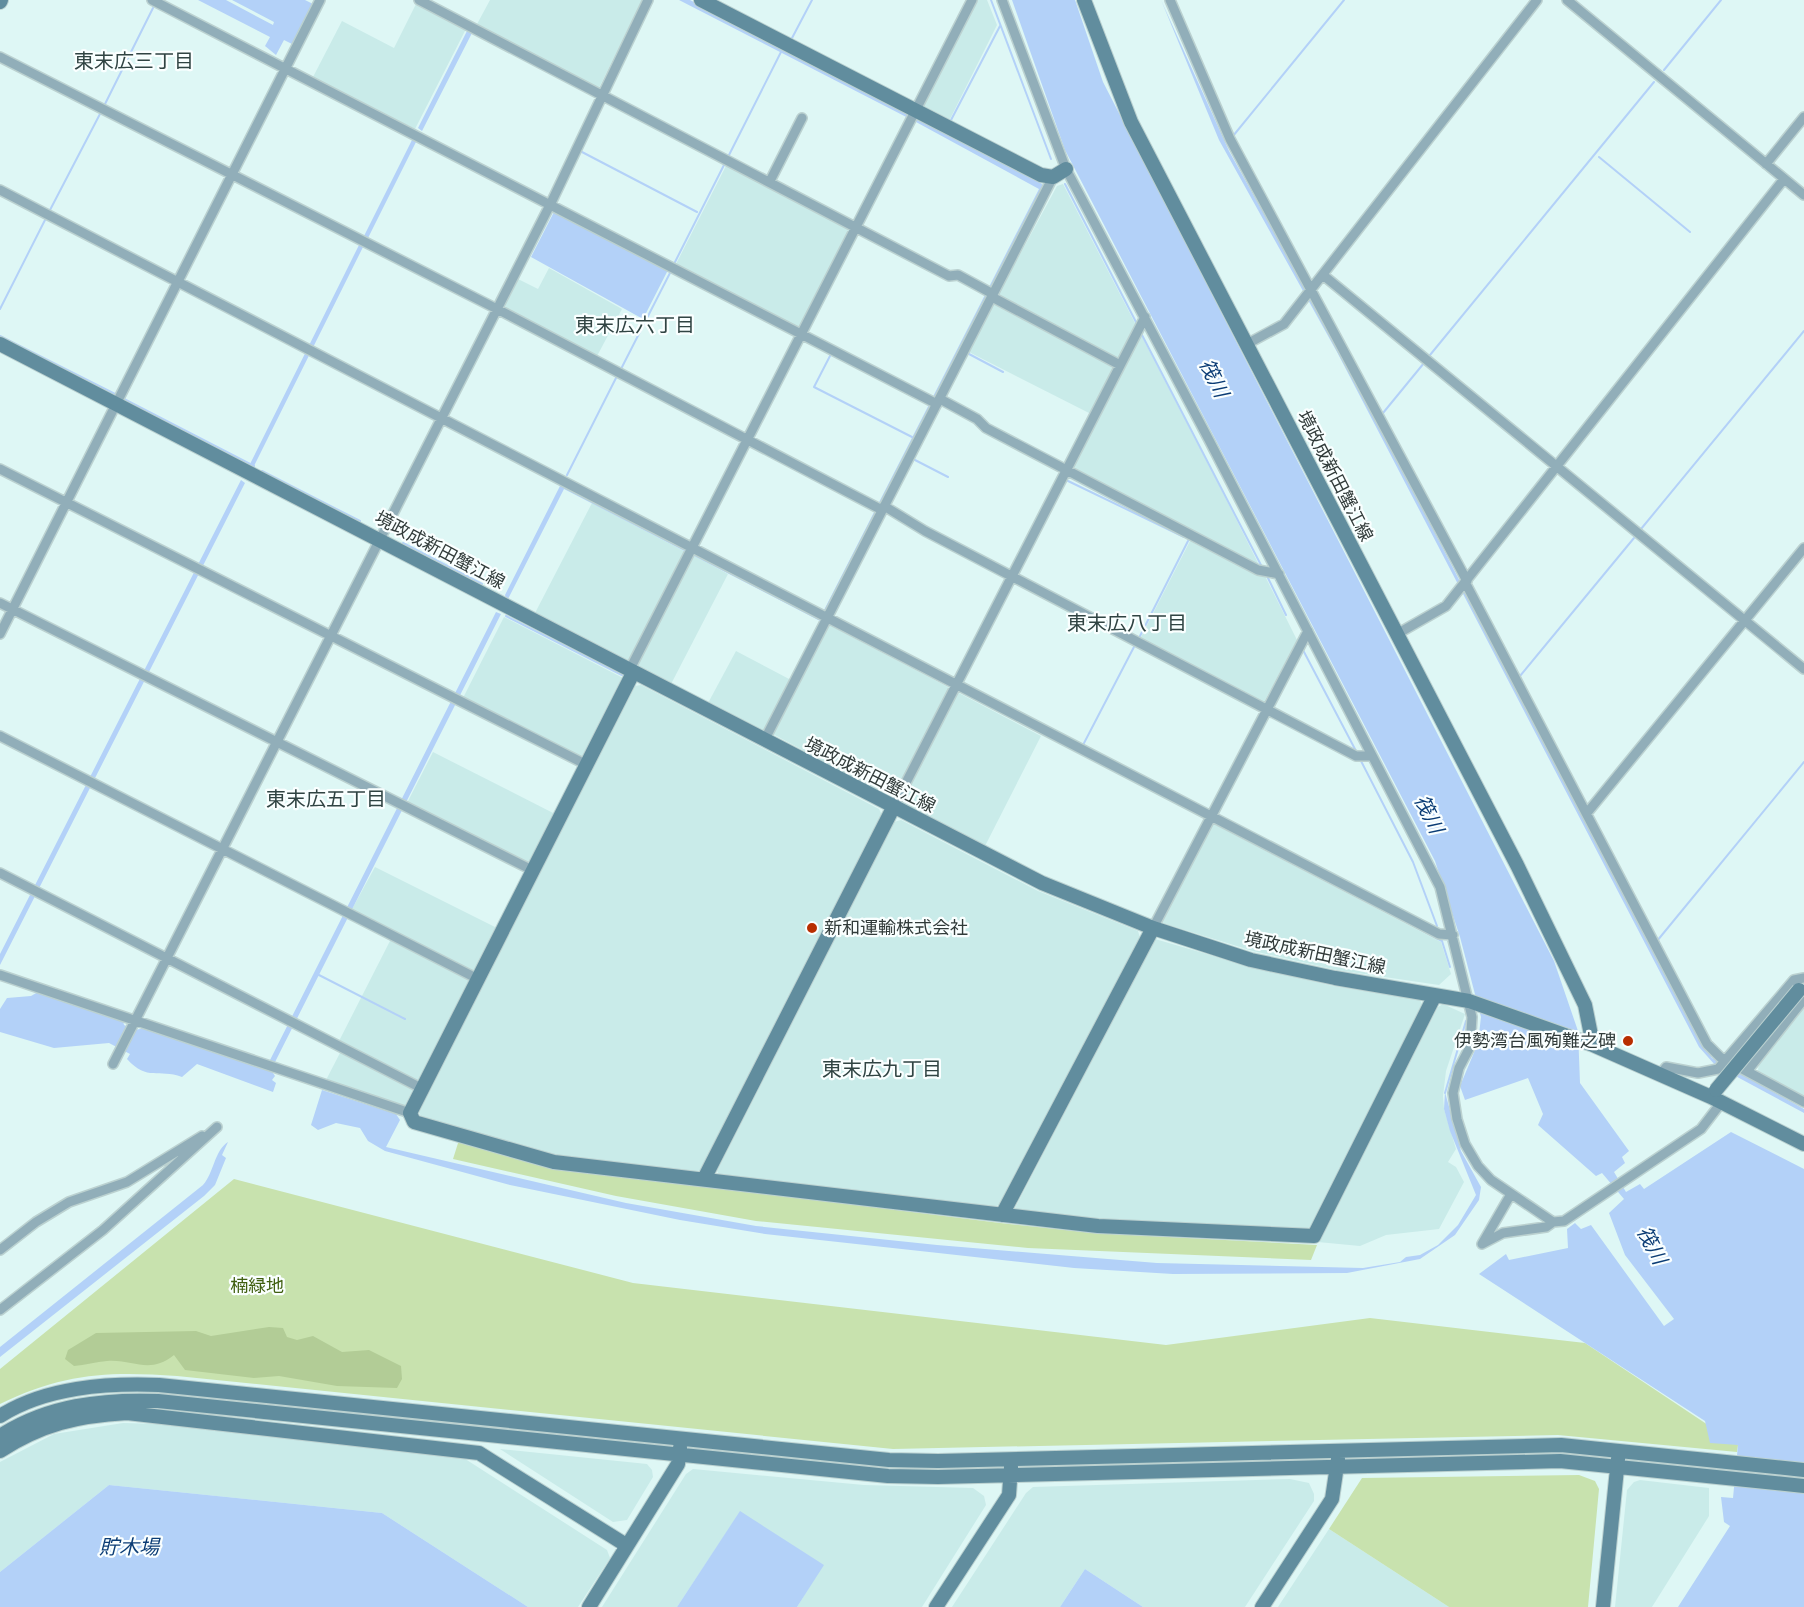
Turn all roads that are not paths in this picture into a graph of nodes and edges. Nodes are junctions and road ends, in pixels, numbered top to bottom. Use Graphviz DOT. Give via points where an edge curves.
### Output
graph roads {
  1 [pos="152,0"];
  2 [pos="320,0"];
  3 [pos="419,0"];
  4 [pos="648,0"];
  5 [pos="701,0"];
  6 [pos="1002,0"];
  7 [pos="1084,0"];
  8 [pos="1170,0"];
  9 [pos="1537,0"];
  10 [pos="1568,0"];
  11 [pos="967,2"];
  12 [pos="0,57"];
  13 [pos="285,67"];
  14 [pos="603,94"];
  15 [pos="913,115"];
  16 [pos="1804,117"];
  17 [pos="802,118"];
  18 [pos="1766,164"];
  19 [pos="1066,169"];
  20 [pos="232,175"];
  21 [pos="1053,177"];
  22 [pos="1784,179"];
  23 [pos="770,182"];
  24 [pos="0,190"];
  25 [pos="1804,195"];
  26 [pos="551,204"];
  27 [pos="858,227"];
  28 [pos="1323,275"];
  29 [pos="177,281"];
  30 [pos="1312,290"];
  31 [pos="990,294"];
  32 [pos="497,309"];
  33 [pos="1145,317"];
  34 [pos="804,334"];
  35 [pos="0,344"];
  36 [pos="1247,344"];
  37 [pos="1120,365"];
  38 [pos="935,401"];
  39 [pos="115,404"];
  40 [pos="441,416"];
  41 [pos="747,441"];
  42 [pos="1558,466"];
  43 [pos="0,469"];
  44 [pos="1066,470"];
  45 [pos="66,502"];
  46 [pos="880,508"];
  47 [pos="379,539"];
  48 [pos="1804,548"];
  49 [pos="692,550"];
  50 [pos="1279,574"];
  51 [pos="1012,577"];
  52 [pos="1464,584"];
  53 [pos="0,603"];
  54 [pos="12,609"];
  55 [pos="828,617"];
  56 [pos="1745,621"];
  57 [pos="1308,631"];
  58 [pos="0,634"];
  59 [pos="1397,634"];
  60 [pos="330,636"];
  61 [pos="1804,669"];
  62 [pos="631,672"];
  63 [pos="957,682"];
  64 [pos="1265,708"];
  65 [pos="0,736"];
  66 [pos="764,741"];
  67 [pos="277,742"];
  68 [pos="1372,756"];
  69 [pos="587,765"];
  70 [pos="893,808"];
  71 [pos="1587,813"];
  72 [pos="1210,814"];
  73 [pos="222,848"];
  74 [pos="534,871"];
  75 [pos="0,873"];
  76 [pos="1153,928"];
  77 [pos="1453,935"];
  78 [pos="166,957"];
  79 [pos="0,975"];
  80 [pos="478,979"];
  81 [pos="1803,988"];
  82 [pos="1435,995"];
  83 [pos="1469,1000"];
  84 [pos="133,1022"];
  85 [pos="1588,1044"];
  86 [pos="115,1060"];
  87 [pos="1723,1065"];
  88 [pos="1748,1070"];
  89 [pos="1660,1074"];
  90 [pos="423,1089"];
  91 [pos="1716,1097"];
  92 [pos="1804,1102"];
  93 [pos="410,1113"];
  94 [pos="1804,1144"];
  95 [pos="704,1179"];
  96 [pos="1511,1194"];
  97 [pos="1002,1215"];
  98 [pos="1553,1222"];
  99 [pos="0,1250"];
  100 [pos="0,1310"];
  101 [pos="0,1416"];
  102 [pos="0,1436"];
  103 [pos="681,1440"];
  104 [pos="0,1451"];
  105 [pos="1340,1451"];
  106 [pos="1619,1451"];
  107 [pos="680,1456"];
  108 [pos="1011,1459"];
  109 [pos="1337,1467"];
  110 [pos="1617,1467"];
  111 [pos="1804,1470"];
  112 [pos="1010,1476"];
  113 [pos="1804,1486"];
  114 [pos="626,1545"];
  115 [pos="589,1607"];
  116 [pos="936,1607"];
  117 [pos="1262,1607"];
  118 [pos="1603,1607"];
  1 -- 13 [label="street"];
  2 -- 13 [label="street"];
  3 -- 14 [label="street"];
  4 -- 14 [label="street"];
  5 -- 15 [label="street"];
  6 -- 19 [label="street"];
  7 -- 36 [label="street, 境政成新田蟹江線" via="1131,122"];
  8 -- 30 [label="street" via="1230,139"];
  9 -- 28 [label="street"];
  10 -- 18 [label="street"];
  11 -- 15 [label="street"];
  12 -- 20 [label="street"];
  13 -- 20 [label="street"];
  13 -- 26 [label="street"];
  14 -- 23 [label="street"];
  14 -- 26 [label="street"];
  15 -- 21 [label="street" via="1041,176"];
  15 -- 27 [label="street"];
  16 -- 18 [label="street"];
  17 -- 23 [label="street"];
  18 -- 22 [label="street"];
  19 -- 21 [label="street"];
  19 -- 33 [label="street"];
  20 -- 29 [label="street"];
  20 -- 32 [label="street"];
  21 -- 31 [label="street"];
  22 -- 25 [label="street"];
  22 -- 42 [label="street"];
  23 -- 27 [label="street"];
  24 -- 29 [label="street"];
  26 -- 32 [label="street"];
  26 -- 34 [label="street"];
  27 -- 31 [label="street"];
  27 -- 34 [label="street"];
  28 -- 30 [label="street"];
  28 -- 42 [label="street"];
  29 -- 39 [label="street"];
  29 -- 40 [label="street"];
  30 -- 36 [label="street" via="1284,324"];
  30 -- 52 [label="street"];
  31 -- 37 [label="street"];
  31 -- 38 [label="street"];
  32 -- 40 [label="street"];
  32 -- 41 [label="street"];
  33 -- 37 [label="street"];
  33 -- 50 [label="street"];
  34 -- 38 [label="street"];
  34 -- 41 [label="street"];
  35 -- 39 [label="street, 境政成新田蟹江線"];
  36 -- 59 [label="street, 境政成新田蟹江線"];
  37 -- 44 [label="street"];
  38 -- 44 [label="street" via="977,419 986,428"];
  38 -- 46 [label="street"];
  39 -- 45 [label="street"];
  39 -- 47 [label="street, 境政成新田蟹江線"];
  40 -- 47 [label="street"];
  40 -- 49 [label="street"];
  41 -- 46 [label="street"];
  41 -- 49 [label="street"];
  42 -- 52 [label="street"];
  42 -- 56 [label="street"];
  43 -- 45 [label="street"];
  44 -- 50 [label="street" via="1258,570"];
  44 -- 51 [label="street"];
  45 -- 54 [label="street"];
  45 -- 60 [label="street"];
  46 -- 51 [label="street"];
  46 -- 55 [label="street"];
  47 -- 60 [label="street"];
  47 -- 62 [label="street, 境政成新田蟹江線"];
  48 -- 56 [label="street"];
  49 -- 55 [label="street"];
  49 -- 62 [label="street"];
  50 -- 57 [label="street"];
  51 -- 63 [label="street"];
  51 -- 64 [label="street"];
  52 -- 59 [label="street" via="1446,606"];
  52 -- 71 [label="street"];
  53 -- 54 [label="street"];
  54 -- 58 [label="street"];
  54 -- 67 [label="street"];
  55 -- 63 [label="street"];
  55 -- 66 [label="street"];
  56 -- 61 [label="street"];
  56 -- 71 [label="street"];
  57 -- 64 [label="street"];
  57 -- 68 [label="street"];
  59 -- 85 [label="street, 境政成新田蟹江線" via="1585,1005"];
  60 -- 67 [label="street"];
  60 -- 69 [label="street"];
  62 -- 66 [label="street, 境政成新田蟹江線"];
  62 -- 69 [label="street"];
  63 -- 70 [label="street"];
  63 -- 72 [label="street"];
  64 -- 68 [label="street" via="1356,756"];
  64 -- 72 [label="street"];
  65 -- 73 [label="street"];
  66 -- 70 [label="street, 境政成新田蟹江線"];
  67 -- 73 [label="street"];
  67 -- 74 [label="street"];
  68 -- 77 [label="street" via="1440,887"];
  69 -- 74 [label="street"];
  70 -- 76 [label="street, 境政成新田蟹江線" via="1042,883"];
  70 -- 95 [label="street"];
  71 -- 87 [label="street" via="1699,1031"];
  72 -- 76 [label="street"];
  72 -- 77 [label="street" via="1439,934"];
  73 -- 78 [label="street"];
  73 -- 80 [label="street"];
  74 -- 80 [label="street"];
  75 -- 78 [label="street"];
  76 -- 82 [label="street, 境政成新田蟹江線" via="1251,960"];
  76 -- 97 [label="street"];
  77 -- 83 [label="street"];
  78 -- 84 [label="street"];
  78 -- 90 [label="street"];
  79 -- 84 [label="street"];
  80 -- 90 [label="street"];
  81 -- 87 [label="street" via="1794,980"];
  81 -- 88 [label="street"];
  81 -- 91 [label="street, bridge"];
  82 -- 83 [label="street, 境政成新田蟹江線"];
  82 -- 97 [label="street" via="1314,1236 1098,1226"];
  83 -- 85 [label="street, 境政成新田蟹江線"];
  83 -- 96 [label="street" via="1473,1032 1453,1093 1457,1119 1478,1166"];
  84 -- 86 [label="street"];
  84 -- 93 [label="street"];
  85 -- 89 [label="street"];
  87 -- 88 [label="street"];
  87 -- 89 [label="street" via="1698,1073 1666,1067"];
  88 -- 92 [label="street"];
  89 -- 91 [label="street"];
  90 -- 93 [label="street"];
  91 -- 94 [label="street"];
  91 -- 98 [label="street" via="1701,1129 1564,1221"];
  93 -- 95 [label="street" via="414,1122 554,1162"];
  95 -- 97 [label="street"];
  96 -- 98 [label="street"];
  96 -- 98 [label="street" via="1482,1244 1503,1233 1546,1227"];
  99 -- 100 [label="street" via="69,1202 127,1182 217,1127 103,1230"];
  101 -- 103 [label="street" via="64,1392 122,1384 159,1385"];
  102 -- 107 [label="street" via="68,1407 134,1400"];
  103 -- 107 [label="street"];
  103 -- 108 [label="street" via="889,1460"];
  104 -- 114 [label="street" via="29,1433 63,1421 127,1413 479,1453"];
  105 -- 106 [label="street" via="1561,1445"];
  105 -- 108 [label="street"];
  105 -- 109 [label="street"];
  106 -- 110 [label="street"];
  106 -- 111 [label="street"];
  107 -- 112 [label="street" via="888,1476"];
  107 -- 114 [label="street"];
  108 -- 112 [label="street"];
  109 -- 110 [label="street" via="1560,1461"];
  109 -- 112 [label="street"];
  109 -- 117 [label="street" via="1332,1499"];
  110 -- 113 [label="street"];
  110 -- 118 [label="street"];
  112 -- 116 [label="street" via="1009,1495"];
  114 -- 115 [label="street"];
}
